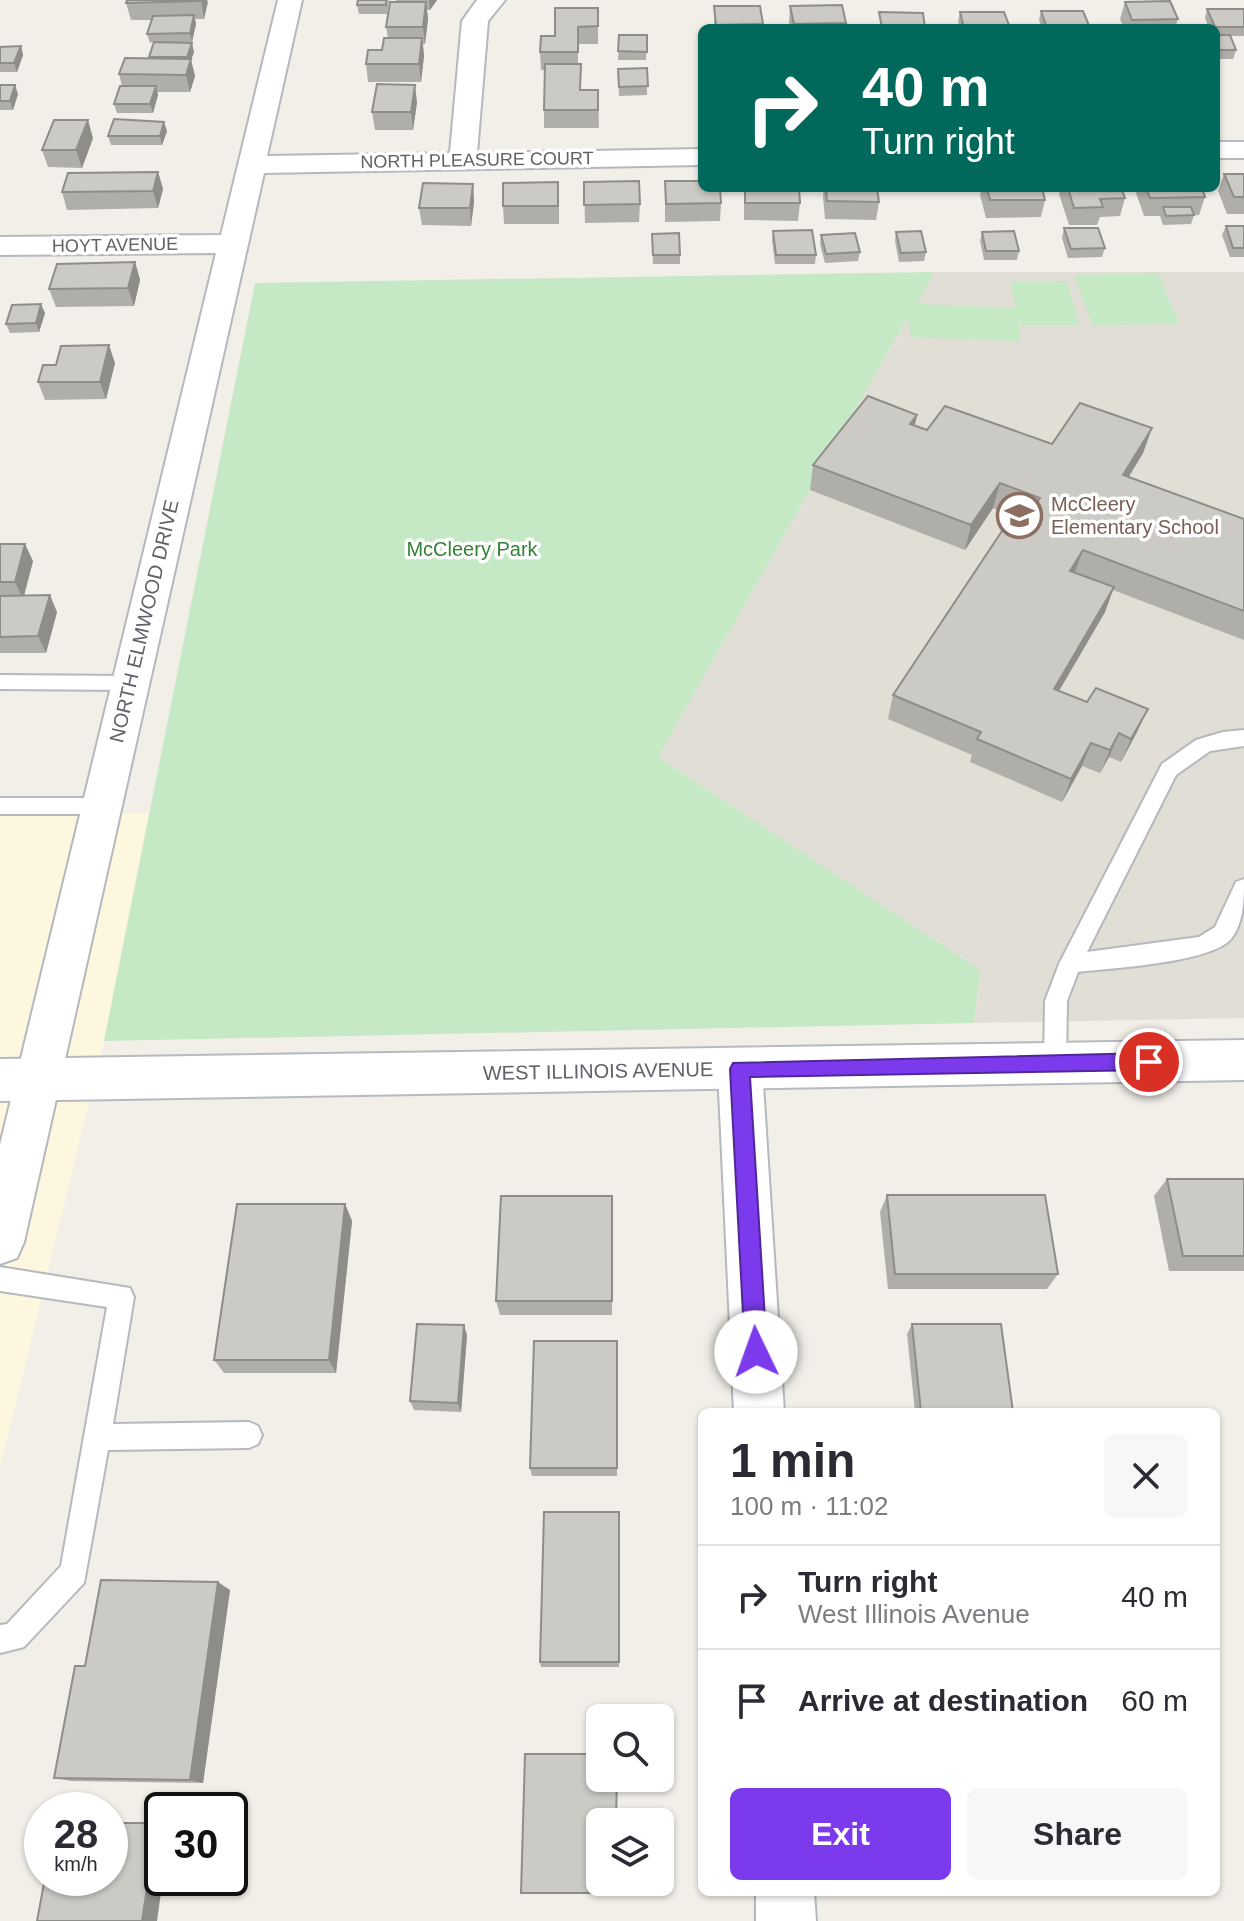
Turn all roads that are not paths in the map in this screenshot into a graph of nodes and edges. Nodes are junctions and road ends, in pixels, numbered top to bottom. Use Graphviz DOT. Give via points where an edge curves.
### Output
graph roads {
  1 [pos="290,0"];
  2 [pos="493,0"];
  3 [pos="1220,150"];
  4 [pos="1244,150"];
  5 [pos="698,157"];
  6 [pos="463,160"];
  7 [pos="252,165"];
  8 [pos="231,244"];
  9 [pos="0,246"];
  10 [pos="0,682"];
  11 [pos="129,683"];
  12 [pos="1244,738"];
  13 [pos="0,806"];
  14 [pos="102,806"];
  15 [pos="1244,888"];
  16 [pos="1070,964"];
  17 [pos="1244,1060"];
  18 [pos="1055,1063"];
  19 [pos="740,1069"];
  20 [pos="20,1080"];
  21 [pos="1,1236"];
  22 [pos="0,1279"];
  23 [pos="759,1408"];
  24 [pos="249,1435"];
  25 [pos="97,1437"];
  26 [pos="0,1639"];
  27 [pos="785,1896"];
  28 [pos="786,1921"];
  1 -- 7 [label="street, NORTH ELMWOOD DRIVE"];
  2 -- 6 [label="street" via="475,21"];
  3 -- 4 [label="street"];
  5 -- 6 [label="street, NORTH PLEASURE COURT"];
  6 -- 7 [label="street, NORTH PLEASURE COURT"];
  7 -- 8 [label="street, NORTH ELMWOOD DRIVE"];
  8 -- 9 [label="street, HOYT AVENUE"];
  8 -- 11 [label="street, NORTH ELMWOOD DRIVE"];
  10 -- 11 [label="lane"];
  11 -- 14 [label="street, NORTH ELMWOOD DRIVE"];
  12 -- 16 [label="lane" via="1200,746 1169,770"];
  13 -- 14 [label="lane"];
  14 -- 20 [label="street, NORTH ELMWOOD DRIVE"];
  15 -- 16 [label="lane" via="1223,933 1203,946"];
  16 -- 18 [label="lane" via="1056,1001"];
  17 -- 18 [label="main road, WEST ILLINOIS AVENUE"];
  18 -- 19 [label="main road, WEST ILLINOIS AVENUE"];
  19 -- 20 [label="main road, WEST ILLINOIS AVENUE"];
  19 -- 23 [label="street"];
  20 -- 21 [label="street, NORTH ELMWOOD DRIVE"];
  22 -- 25 [label="lane" via="121,1297"];
  24 -- 25 [label="lane"];
  25 -- 26 [label="lane" via="74,1573 14,1637"];
  27 -- 28 [label="street"];
}
